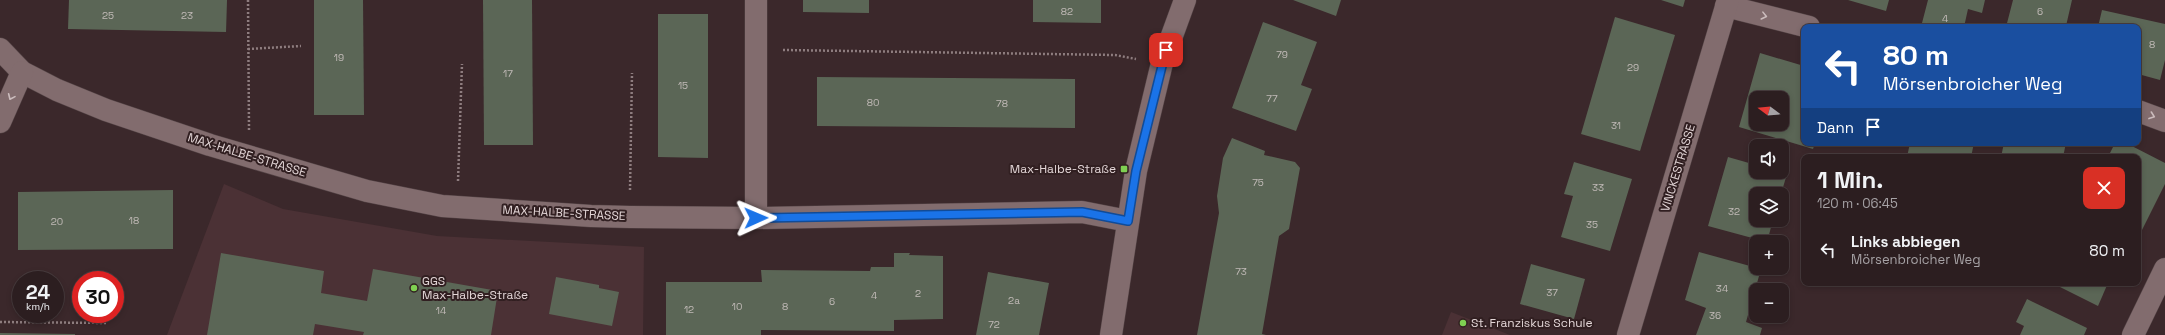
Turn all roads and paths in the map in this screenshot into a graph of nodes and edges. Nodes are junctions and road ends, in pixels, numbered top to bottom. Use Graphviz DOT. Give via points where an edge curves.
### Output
graph roads {
  1 [pos="248,0"];
  2 [pos="756,0"];
  3 [pos="1185,0"];
  4 [pos="1727,3"];
  5 [pos="1801,25"];
  6 [pos="300,46"];
  7 [pos="0,49"];
  8 [pos="248,49"];
  9 [pos="755,49"];
  10 [pos="1162,63"];
  11 [pos="462,64"];
  12 [pos="22,72"];
  13 [pos="632,73"];
  14 [pos="2141,112"];
  15 [pos="2165,121"];
  16 [pos="0,122"];
  17 [pos="250,156"];
  18 [pos="457,207"];
  19 [pos="630,216"];
  20 [pos="756,218"];
  21 [pos="1128,221"];
  22 [pos="2165,269"];
  23 [pos="0,322"];
  24 [pos="72,323"];
  25 [pos="1111,335"];
  26 [pos="1628,335"];
  27 [pos="2133,335"];
  1 -- 8 [label="path"];
  2 -- 9 [label="street"];
  3 -- 10 [label="street"];
  4 -- 5 [label="street, one-way"];
  4 -- 26 [label="street, VINCKESTRASSE"];
  6 -- 8 [label="path"];
  7 -- 12 [label="street, MAX-HALBE-STRASSE"];
  8 -- 17 [label="path"];
  9 -- 10 [label="path" via="1115,55"];
  9 -- 20 [label="street"];
  10 -- 21 [label="street" via="1136,171"];
  11 -- 18 [label="path"];
  12 -- 16 [label="street, one-way"];
  12 -- 17 [label="street, MAX-HALBE-STRASSE" via="106,110"];
  13 -- 19 [label="path"];
  14 -- 15 [label="street, one-way"];
  17 -- 18 [label="street, MAX-HALBE-STRASSE" via="367,191"];
  18 -- 19 [label="street, MAX-HALBE-STRASSE" via="583,216"];
  19 -- 20 [label="street, MAX-HALBE-STRASSE"];
  20 -- 21 [label="street, MAX-HALBE-STRASSE" via="1082,212"];
  21 -- 25 [label="street"];
  22 -- 27 [label="street"];
  23 -- 24 [label="path"];
}
